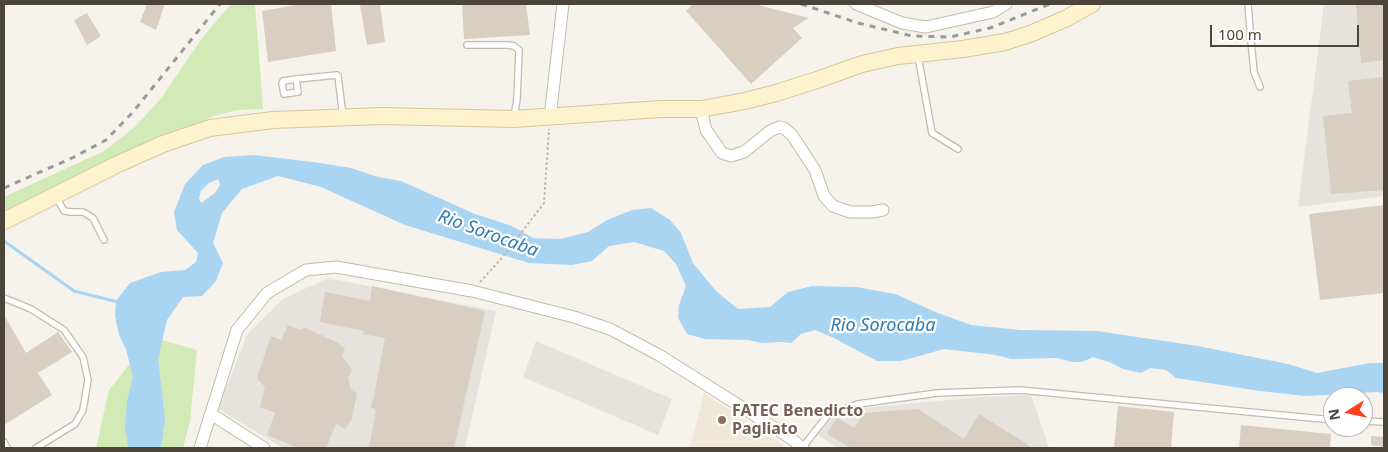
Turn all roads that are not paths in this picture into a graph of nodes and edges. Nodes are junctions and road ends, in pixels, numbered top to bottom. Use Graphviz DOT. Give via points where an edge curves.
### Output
graph roads {
  1 [pos="563,4"];
  2 [pos="856,4"];
  3 [pos="1006,4"];
  4 [pos="1092,4"];
  5 [pos="1248,4"];
  6 [pos="874,7"];
  7 [pos="992,8"];
  8 [pos="467,45"];
  9 [pos="918,54"];
  10 [pos="296,79"];
  11 [pos="1260,87"];
  12 [pos="701,109"];
  13 [pos="550,117"];
  14 [pos="343,118"];
  15 [pos="514,119"];
  16 [pos="958,149"];
  17 [pos="55,195"];
  18 [pos="883,210"];
  19 [pos="4,221"];
  20 [pos="104,240"];
  21 [pos="4,298"];
  22 [pos="211,414"];
  23 [pos="1323,419"];
  24 [pos="4,442"];
  25 [pos="7,448"];
  26 [pos="36,448"];
  27 [pos="200,448"];
  28 [pos="264,448"];
  29 [pos="803,448"];
  1 -- 13 [label="street"];
  2 -- 6 [label="street"];
  3 -- 7 [label="street"];
  4 -- 9 [label="main road" via="1067,18 1005,42"];
  5 -- 11 [label="lane" via="1254,72"];
  6 -- 7 [label="street" via="902,23 926,26"];
  8 -- 15 [label="lane" via="508,45 519,50"];
  9 -- 12 [label="main road" via="862,64 776,93"];
  9 -- 16 [label="lane" via="932,133"];
  10 -- 14 [label="lane" via="337,75"];
  12 -- 13 [label="main road"];
  12 -- 18 [label="street" via="706,130 722,153 731,156 744,152 770,132 784,128 792,134 815,170 824,196 833,206 850,212"];
  13 -- 15 [label="main road"];
  14 -- 15 [label="main road"];
  14 -- 17 [label="main road" via="273,120 210,128 163,144"];
  17 -- 19 [label="main road"];
  17 -- 20 [label="lane" via="64,210 82,212 93,218"];
  21 -- 26 [label="lane" via="31,309 64,330 83,357 88,380 83,410 75,424"];
  22 -- 27 [label="street"];
  22 -- 28 [label="street"];
  22 -- 29 [label="street" via="237,330 268,293 306,270 336,267 472,291 574,316 610,329 659,355"];
  23 -- 29 [label="lane" via="1020,390 937,393 858,404 828,415"];
  24 -- 25 [label="lane"];
}
